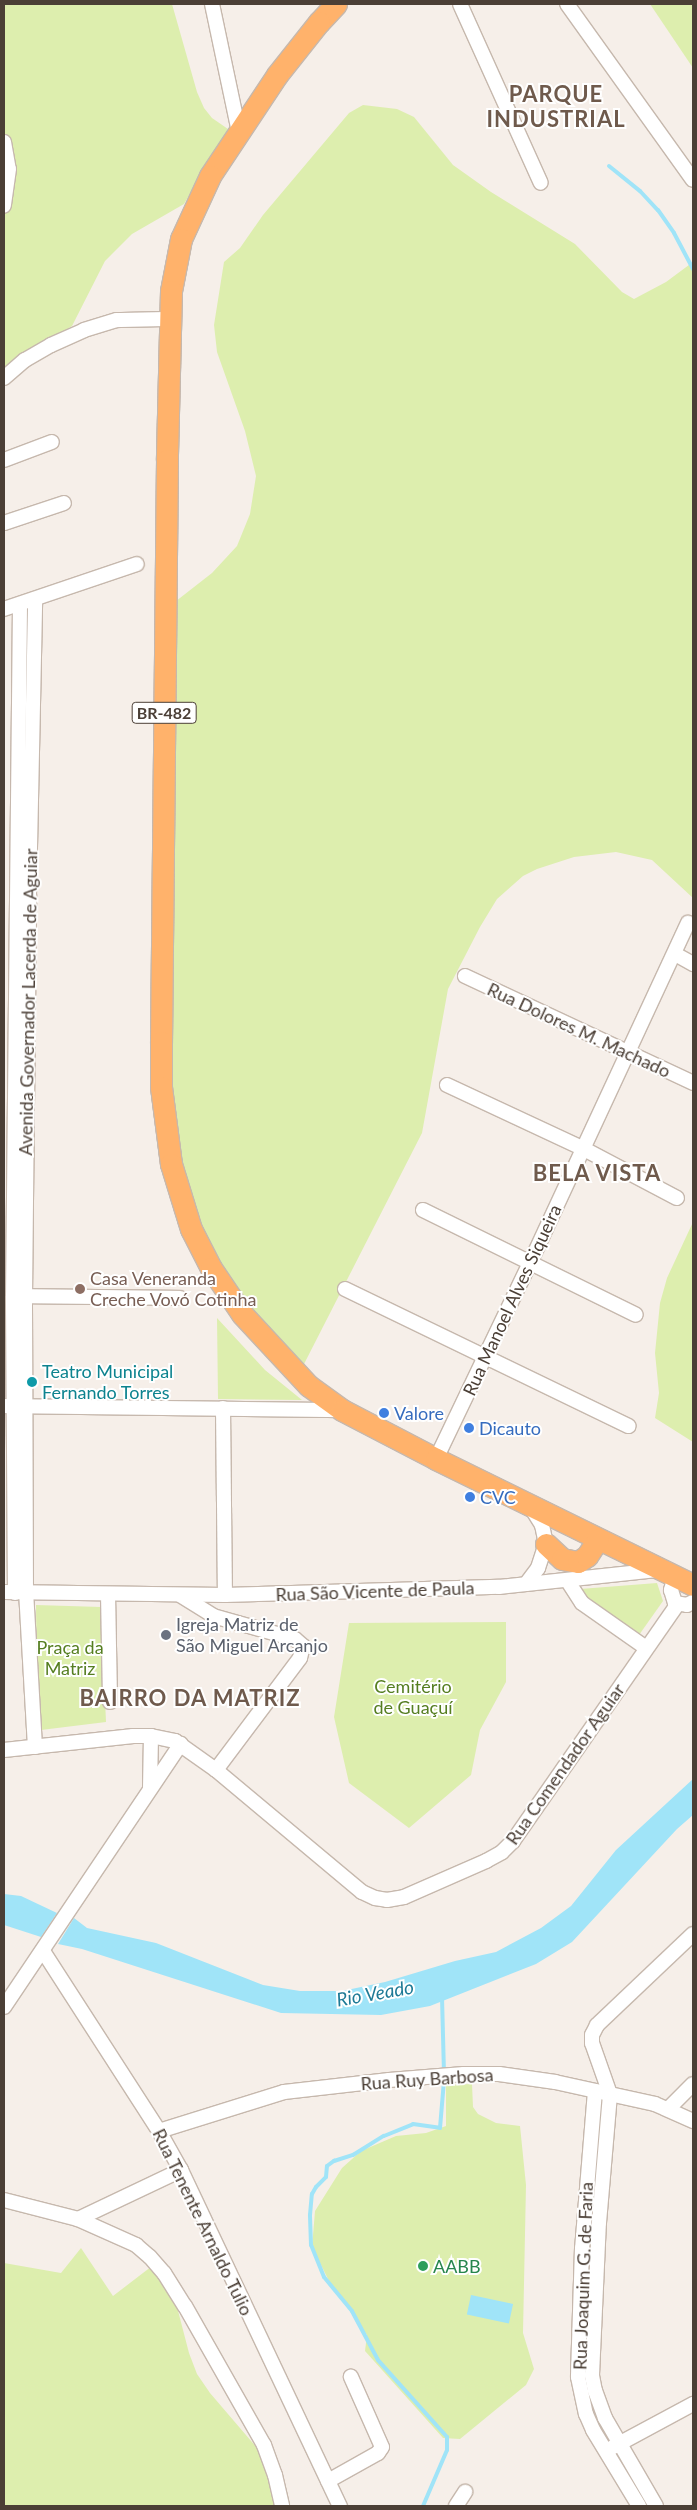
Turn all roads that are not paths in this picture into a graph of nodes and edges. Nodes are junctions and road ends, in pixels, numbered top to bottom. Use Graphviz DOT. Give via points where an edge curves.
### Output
graph roads {
  1 [pos="212,4"];
  2 [pos="336,4"];
  3 [pos="460,4"];
  4 [pos="568,4"];
  5 [pos="239,132"];
  6 [pos="4,142"];
  7 [pos="693,180"];
  8 [pos="541,183"];
  9 [pos="4,206"];
  10 [pos="169,319"];
  11 [pos="4,378"];
  12 [pos="52,442"];
  13 [pos="4,460"];
  14 [pos="64,503"];
  15 [pos="4,523"];
  16 [pos="137,564"];
  17 [pos="35,599"];
  18 [pos="20,604"];
  19 [pos="4,609"];
  20 [pos="17,895"];
  21 [pos="688,923"];
  22 [pos="675,954"];
  23 [pos="693,964"];
  24 [pos="466,976"];
  25 [pos="628,1052"];
  26 [pos="693,1083"];
  27 [pos="446,1085"];
  28 [pos="584,1149"];
  29 [pos="677,1198"];
  30 [pos="423,1210"];
  31 [pos="531,1261"];
  32 [pos="345,1289"];
  33 [pos="19,1296"];
  34 [pos="180,1298"];
  35 [pos="636,1314"];
  36 [pos="486,1358"];
  37 [pos="15,1406"];
  38 [pos="223,1408"];
  39 [pos="342,1410"];
  40 [pos="629,1426"];
  41 [pos="436,1459"];
  42 [pos="529,1504"];
  43 [pos="598,1539"];
  44 [pos="546,1544"];
  45 [pos="677,1577"];
  46 [pos="567,1580"];
  47 [pos="526,1584"];
  48 [pos="15,1592"];
  49 [pos="108,1594"];
  50 [pos="180,1595"];
  51 [pos="224,1595"];
  52 [pos="693,1602"];
  53 [pos="677,1605"];
  54 [pos="646,1648"];
  55 [pos="110,1702"];
  56 [pos="151,1736"];
  57 [pos="180,1744"];
  58 [pos="35,1747"];
  59 [pos="4,1750"];
  60 [pos="216,1770"];
  61 [pos="150,1789"];
  62 [pos="693,1934"];
  63 [pos="47,1946"];
  64 [pos="4,2007"];
  65 [pos="693,2084"];
  66 [pos="595,2090"];
  67 [pos="610,2094"];
  68 [pos="668,2108"];
  69 [pos="693,2121"];
  70 [pos="159,2131"];
  71 [pos="181,2170"];
  72 [pos="4,2200"];
  73 [pos="78,2219"];
  74 [pos="351,2377"];
  75 [pos="693,2404"];
  76 [pos="620,2443"];
  77 [pos="606,2451"];
  78 [pos="328,2480"];
  79 [pos="465,2492"];
  80 [pos="335,2503"];
  81 [pos="282,2506"];
  82 [pos="456,2506"];
  83 [pos="639,2506"];
  84 [pos="656,2506"];
  1 -- 5 [label="street"];
  2 -- 5 [label="highway, BR-482" via="277,75"];
  3 -- 8 [label="street"];
  4 -- 7 [label="street"];
  5 -- 10 [label="highway, BR-482" via="210,176 181,239"];
  6 -- 9 [label="street" via="9,169"];
  10 -- 11 [label="street" via="117,320 84,330 25,360"];
  10 -- 39 [label="highway, BR-482" via="161,1042 166,1137 191,1229 216,1276 242,1314 287,1364 309,1386"];
  12 -- 13 [label="street"];
  14 -- 15 [label="street"];
  16 -- 17 [label="street"];
  17 -- 18 [label="street"];
  17 -- 20 [label="street, Avenida Governador Lacerda de Aguiar"];
  18 -- 19 [label="street"];
  18 -- 20 [label="street, Avenida Governador Lacerda de Aguiar"];
  20 -- 33 [label="street, Avenida Governador Lacerda de Aguiar"];
  21 -- 22 [label="street, Rua Manoel Alves Siqueira"];
  22 -- 23 [label="street"];
  22 -- 25 [label="street, Rua Manoel Alves Siqueira"];
  24 -- 25 [label="street, Rua Dolores M. Machado"];
  25 -- 26 [label="street, Rua Dolores M. Machado"];
  25 -- 28 [label="street, Rua Manoel Alves Siqueira"];
  27 -- 28 [label="street"];
  28 -- 29 [label="street"];
  28 -- 31 [label="street, Rua Manoel Alves Siqueira"];
  30 -- 31 [label="street"];
  31 -- 35 [label="street"];
  31 -- 36 [label="street, Rua Manoel Alves Siqueira"];
  32 -- 36 [label="street"];
  33 -- 34 [label="street"];
  33 -- 37 [label="street, Avenida Governador Lacerda de Aguiar"];
  36 -- 40 [label="street"];
  36 -- 41 [label="street, Rua Manoel Alves Siqueira"];
  37 -- 38 [label="street"];
  37 -- 48 [label="street, Avenida Governador Lacerda de Aguiar"];
  38 -- 39 [label="street"];
  38 -- 51 [label="street"];
  39 -- 41 [label="highway, BR-482"];
  41 -- 42 [label="highway, BR-482"];
  42 -- 43 [label="highway, BR-482"];
  42 -- 44 [label="street" via="542,1525"];
  43 -- 44 [label="highway" via="588,1556 578,1562 562,1559"];
  43 -- 45 [label="highway, BR-482"];
  44 -- 47 [label="street" via="538,1568"];
  45 -- 46 [label="street, Rua São Vicente de Paula"];
  45 -- 53 [label="street" via="671,1590"];
  46 -- 47 [label="street, Rua São Vicente de Paula"];
  46 -- 54 [label="street" via="582,1603"];
  47 -- 51 [label="street, Rua São Vicente de Paula"];
  48 -- 49 [label="street, Rua São Vicente de Paula"];
  48 -- 58 [label="street"];
  49 -- 50 [label="street, Rua São Vicente de Paula"];
  49 -- 55 [label="street"];
  50 -- 51 [label="street, Rua São Vicente de Paula"];
  50 -- 60 [label="street" via="213,1616 294,1639 303,1646 300,1658"];
  52 -- 53 [label="street"];
  53 -- 54 [label="street, Rua Comendador Aguiar"];
  54 -- 60 [label="street, Rua Comendador Aguiar" via="513,1841 486,1861 404,1898 387,1900 362,1892"];
  56 -- 57 [label="street"];
  56 -- 58 [label="street"];
  56 -- 61 [label="street"];
  57 -- 60 [label="street, Rua Comendador Aguiar"];
  57 -- 61 [label="street"];
  58 -- 59 [label="street"];
  61 -- 63 [label="street"];
  62 -- 67 [label="street" via="594,2030 592,2043"];
  63 -- 64 [label="street"];
  63 -- 70 [label="street, Rua Tenente Arnaldo Tulio"];
  65 -- 68 [label="street"];
  66 -- 67 [label="street, Rua Ruy Barbosa"];
  66 -- 70 [label="street, Rua Ruy Barbosa" via="526,2076 435,2076 284,2092"];
  66 -- 77 [label="street, Rua Joaquim G. de Faria" via="583,2239 578,2377 586,2414"];
  67 -- 68 [label="street, Rua Ruy Barbosa"];
  67 -- 76 [label="street, Rua Joaquim G. de Faria" via="599,2224 592,2374 599,2404"];
  68 -- 69 [label="street, Rua Ruy Barbosa"];
  70 -- 71 [label="street, Rua Tenente Arnaldo Tulio"];
  71 -- 73 [label="street"];
  71 -- 78 [label="street, Rua Tenente Arnaldo Tulio"];
  72 -- 73 [label="street"];
  73 -- 81 [label="street" via="136,2245 164,2273 264,2445"];
  74 -- 78 [label="street" via="382,2447 378,2453"];
  75 -- 76 [label="street"];
  76 -- 77 [label="street"];
  76 -- 84 [label="street, Rua Joaquim G. de Faria"];
  77 -- 83 [label="street, Rua Joaquim G. de Faria"];
  78 -- 80 [label="street, Rua Tenente Arnaldo Tulio"];
  79 -- 82 [label="street"];
}
